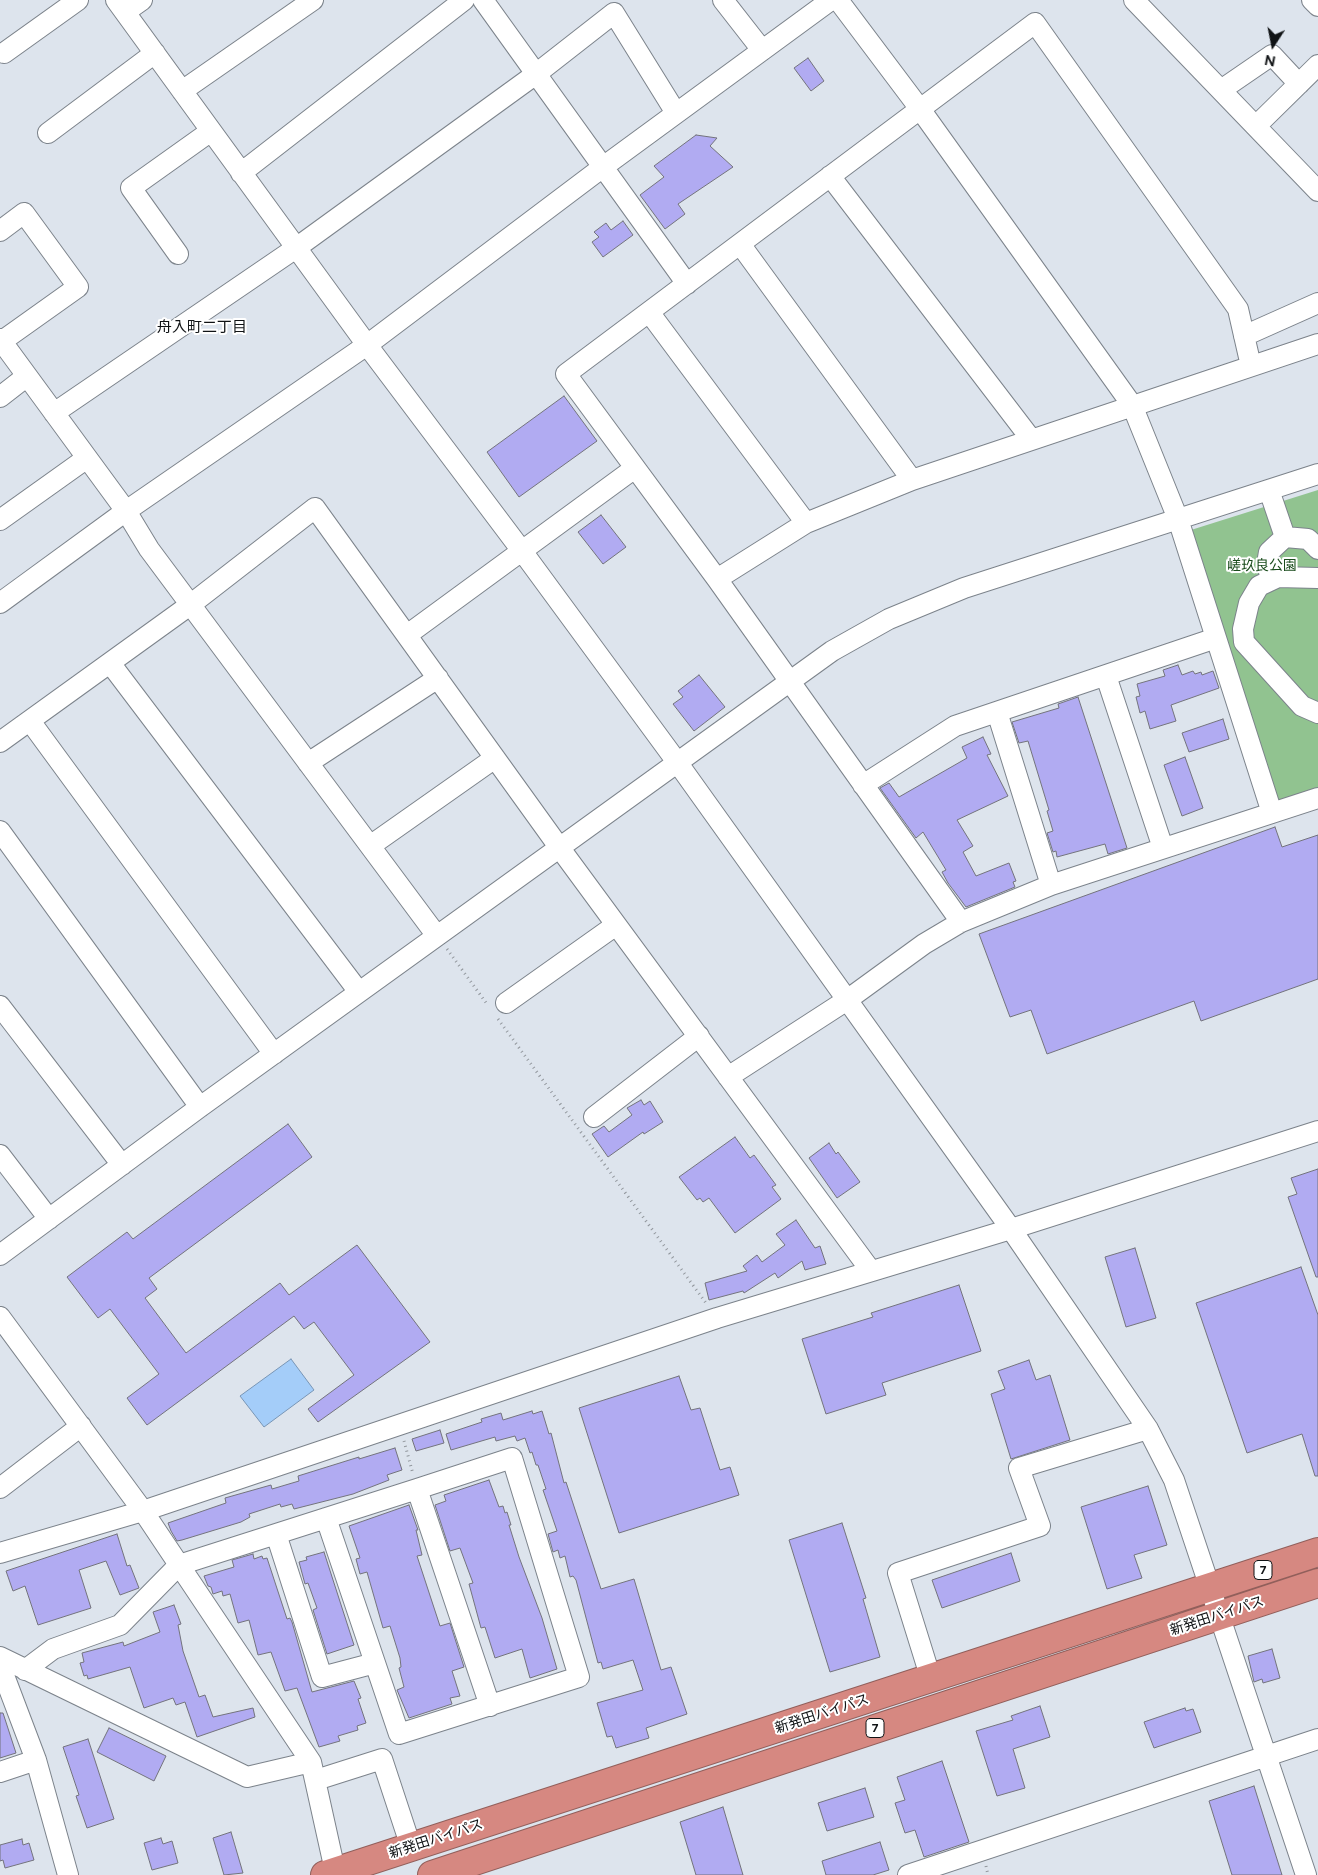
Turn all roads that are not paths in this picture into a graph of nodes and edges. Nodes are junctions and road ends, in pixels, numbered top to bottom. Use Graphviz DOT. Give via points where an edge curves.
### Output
graph roads {
  1 [pos="78,0"];
  2 [pos="142,0"];
  3 [pos="314,0"];
  4 [pos="464,0"];
  5 [pos="483,0"];
  6 [pos="723,0"];
  7 [pos="831,0"];
  8 [pos="838,0"];
  9 [pos="1134,0"];
  10 [pos="1312,0"];
  11 [pos="120,6"];
  12 [pos="1318,6"];
  13 [pos="762,50"];
  14 [pos="4,53"];
  15 [pos="155,53"];
  16 [pos="1318,65"];
  17 [pos="536,74"];
  18 [pos="1298,84"];
  19 [pos="182,90"];
  20 [pos="1221,90"];
  21 [pos="920,109"];
  22 [pos="676,113"];
  23 [pos="1256,126"];
  24 [pos="211,131"];
  25 [pos="48,133"];
  26 [pos="603,167"];
  27 [pos="241,173"];
  28 [pos="830,176"];
  29 [pos="1318,191"];
  30 [pos="0,231"];
  31 [pos="740,244"];
  32 [pos="296,248"];
  33 [pos="178,254"];
  34 [pos="687,284"];
  35 [pos="1318,304"];
  36 [pos="649,312"];
  37 [pos="1244,336"];
  38 [pos="1,340"];
  39 [pos="1318,344"];
  40 [pos="367,345"];
  41 [pos="1251,366"];
  42 [pos="27,376"];
  43 [pos="0,397"];
  44 [pos="1132,404"];
  45 [pos="54,413"];
  46 [pos="1031,439"];
  47 [pos="87,458"];
  48 [pos="635,468"];
  49 [pos="1318,474"];
  50 [pos="912,480"];
  51 [pos="1270,490"];
  52 [pos="126,511"];
  53 [pos="1178,519"];
  54 [pos="0,520"];
  55 [pos="806,522"];
  56 [pos="1285,536"];
  57 [pos="1318,548"];
  58 [pos="522,551"];
  59 [pos="1318,578"];
  60 [pos="717,579"];
  61 [pos="1271,579"];
  62 [pos="0,604"];
  63 [pos="190,605"];
  64 [pos="407,636"];
  65 [pos="1244,642"];
  66 [pos="1218,643"];
  67 [pos="110,663"];
  68 [pos="1106,676"];
  69 [pos="438,678"];
  70 [pos="788,682"];
  71 [pos="997,712"];
  72 [pos="1318,713"];
  73 [pos="30,721"];
  74 [pos="0,742"];
  75 [pos="495,758"];
  76 [pos="676,762"];
  77 [pos="308,763"];
  78 [pos="863,785"];
  79 [pos="1318,798"];
  80 [pos="1272,813"];
  81 [pos="0,832"];
  82 [pos="370,846"];
  83 [pos="559,847"];
  84 [pos="1163,848"];
  85 [pos="1051,885"];
  86 [pos="961,922"];
  87 [pos="616,925"];
  88 [pos="437,936"];
  89 [pos="359,992"];
  90 [pos="848,1000"];
  91 [pos="506,1003"];
  92 [pos="0,1006"];
  93 [pos="699,1036"];
  94 [pos="274,1054"];
  95 [pos="728,1077"];
  96 [pos="200,1107"];
  97 [pos="594,1116"];
  98 [pos="1318,1131"];
  99 [pos="0,1155"];
  100 [pos="122,1165"];
  101 [pos="49,1219"];
  102 [pos="1011,1229"];
  103 [pos="0,1255"];
  104 [pos="871,1271"];
  105 [pos="0,1317"];
  106 [pos="80,1426"];
  107 [pos="1148,1429"];
  108 [pos="0,1488"];
  109 [pos="417,1489"];
  110 [pos="143,1511"];
  111 [pos="326,1518"];
  112 [pos="276,1534"];
  113 [pos="1318,1552"];
  114 [pos="0,1553"];
  115 [pos="179,1565"];
  116 [pos="1318,1583"];
  117 [pos="1209,1588"];
  118 [pos="1218,1615"];
  119 [pos="0,1657"];
  120 [pos="375,1663"];
  121 [pos="0,1665"];
  122 [pos="26,1670"];
  123 [pos="931,1679"];
  124 [pos="490,1706"];
  125 [pos="1318,1739"];
  126 [pos="1267,1756"];
  127 [pos="36,1760"];
  128 [pos="313,1771"];
  129 [pos="0,1772"];
  130 [pos="412,1847"];
  131 [pos="332,1874"];
  132 [pos="68,1875"];
  133 [pos="432,1875"];
  134 [pos="908,1875"];
  135 [pos="1306,1875"];
  1 -- 14 [label="street"];
  2 -- 11 [label="street"];
  3 -- 19 [label="street"];
  4 -- 27 [label="street"];
  5 -- 17 [label="street"];
  6 -- 13 [label="street"];
  7 -- 13 [label="street"];
  8 -- 21 [label="street"];
  9 -- 20 [label="street"];
  10 -- 12 [label="street"];
  11 -- 15 [label="street"];
  13 -- 22 [label="street"];
  15 -- 19 [label="street"];
  15 -- 25 [label="street"];
  16 -- 18 [label="street"];
  17 -- 22 [label="street" via="614,13"];
  17 -- 26 [label="street"];
  17 -- 32 [label="street"];
  18 -- 20 [label="street" via="1272,54"];
  18 -- 23 [label="street"];
  19 -- 24 [label="street"];
  20 -- 23 [label="street"];
  21 -- 28 [label="street"];
  21 -- 37 [label="street" via="1035,23 1238,309"];
  21 -- 44 [label="street"];
  22 -- 26 [label="street"];
  23 -- 29 [label="street"];
  24 -- 27 [label="street"];
  24 -- 33 [label="street" via="131,188"];
  26 -- 34 [label="street"];
  26 -- 40 [label="street"];
  27 -- 32 [label="street"];
  28 -- 31 [label="street"];
  28 -- 46 [label="street"];
  30 -- 38 [label="street" via="24,213 78,287"];
  31 -- 34 [label="street"];
  31 -- 50 [label="street"];
  32 -- 40 [label="street"];
  32 -- 45 [label="street"];
  34 -- 36 [label="street"];
  35 -- 37 [label="street"];
  36 -- 48 [label="street" via="566,374"];
  36 -- 55 [label="street"];
  37 -- 41 [label="street"];
  38 -- 42 [label="street"];
  39 -- 41 [label="street"];
  40 -- 52 [label="street"];
  40 -- 58 [label="street"];
  41 -- 44 [label="street"];
  42 -- 43 [label="street"];
  42 -- 45 [label="street"];
  44 -- 46 [label="street"];
  44 -- 53 [label="street"];
  45 -- 47 [label="street"];
  46 -- 50 [label="street"];
  47 -- 52 [label="street"];
  47 -- 54 [label="street"];
  48 -- 58 [label="street"];
  48 -- 60 [label="street"];
  49 -- 51 [label="street"];
  50 -- 55 [label="street"];
  51 -- 53 [label="street"];
  51 -- 56 [label="street"];
  52 -- 62 [label="street"];
  52 -- 63 [label="street"];
  53 -- 66 [label="street"];
  53 -- 70 [label="street" via="964,588 889,618 832,651"];
  55 -- 60 [label="street"];
  56 -- 57 [label="street" via="1308,539"];
  56 -- 61 [label="street" via="1269,552"];
  58 -- 64 [label="street"];
  58 -- 76 [label="street"];
  59 -- 61 [label="street"];
  60 -- 70 [label="street"];
  61 -- 65 [label="street" via="1253,594 1243,629"];
  63 -- 64 [label="street" via="315,508"];
  63 -- 67 [label="street"];
  63 -- 77 [label="street"];
  64 -- 69 [label="street"];
  65 -- 66 [label="street"];
  65 -- 72 [label="street" via="1302,706"];
  66 -- 68 [label="street"];
  66 -- 80 [label="street"];
  67 -- 73 [label="street"];
  67 -- 89 [label="street"];
  68 -- 71 [label="street"];
  68 -- 84 [label="street"];
  69 -- 75 [label="street"];
  69 -- 77 [label="street"];
  70 -- 76 [label="street"];
  70 -- 78 [label="street"];
  71 -- 78 [label="street" via="955,726"];
  71 -- 85 [label="street"];
  73 -- 74 [label="street"];
  73 -- 94 [label="street"];
  75 -- 82 [label="street"];
  75 -- 83 [label="street"];
  76 -- 83 [label="street"];
  76 -- 90 [label="street"];
  77 -- 82 [label="street"];
  78 -- 86 [label="street"];
  79 -- 80 [label="street"];
  80 -- 84 [label="street"];
  81 -- 96 [label="street"];
  82 -- 88 [label="street"];
  83 -- 87 [label="street"];
  83 -- 88 [label="street"];
  84 -- 85 [label="street"];
  85 -- 86 [label="street"];
  86 -- 90 [label="street" via="924,944"];
  87 -- 91 [label="street"];
  87 -- 93 [label="street"];
  88 -- 89 [label="street"];
  89 -- 94 [label="street"];
  90 -- 95 [label="street"];
  90 -- 102 [label="street"];
  92 -- 100 [label="street"];
  93 -- 95 [label="street"];
  93 -- 97 [label="street"];
  94 -- 96 [label="street"];
  95 -- 104 [label="street"];
  96 -- 100 [label="street"];
  98 -- 102 [label="street"];
  99 -- 101 [label="street"];
  100 -- 101 [label="street"];
  101 -- 103 [label="street"];
  102 -- 104 [label="street"];
  102 -- 107 [label="street"];
  104 -- 110 [label="street" via="716,1318"];
  105 -- 106 [label="street"];
  106 -- 108 [label="street"];
  106 -- 110 [label="street"];
  107 -- 117 [label="street" via="1174,1480"];
  107 -- 123 [label="street" via="1019,1468 1040,1526 898,1572"];
  109 -- 111 [label="street"];
  109 -- 124 [label="street"];
  109 -- 124 [label="street" via="512,1458 579,1678"];
  110 -- 114 [label="street"];
  110 -- 115 [label="street"];
  111 -- 112 [label="street"];
  111 -- 120 [label="street"];
  112 -- 115 [label="street"];
  112 -- 120 [label="street" via="322,1677"];
  113 -- 117 [label="highway, 新発田バイパス / 7"];
  115 -- 122 [label="street" via="120,1625 52,1649"];
  115 -- 128 [label="street"];
  116 -- 118 [label="highway, 新発田バイパス / 7"];
  117 -- 118 [label="street"];
  117 -- 123 [label="highway, 新発田バイパス / 7"];
  118 -- 126 [label="street"];
  118 -- 133 [label="highway, 新発田バイパス / 7"];
  119 -- 122 [label="street"];
  120 -- 124 [label="street" via="399,1734"];
  121 -- 127 [label="street"];
  122 -- 128 [label="street" via="247,1777"];
  123 -- 130 [label="highway, 新発田バイパス / 7"];
  125 -- 126 [label="street"];
  126 -- 134 [label="street"];
  126 -- 135 [label="street"];
  127 -- 129 [label="street"];
  127 -- 132 [label="street"];
  128 -- 130 [label="street" via="382,1759"];
  128 -- 131 [label="street"];
  130 -- 131 [label="highway, 新発田バイパス / 7"];
}
